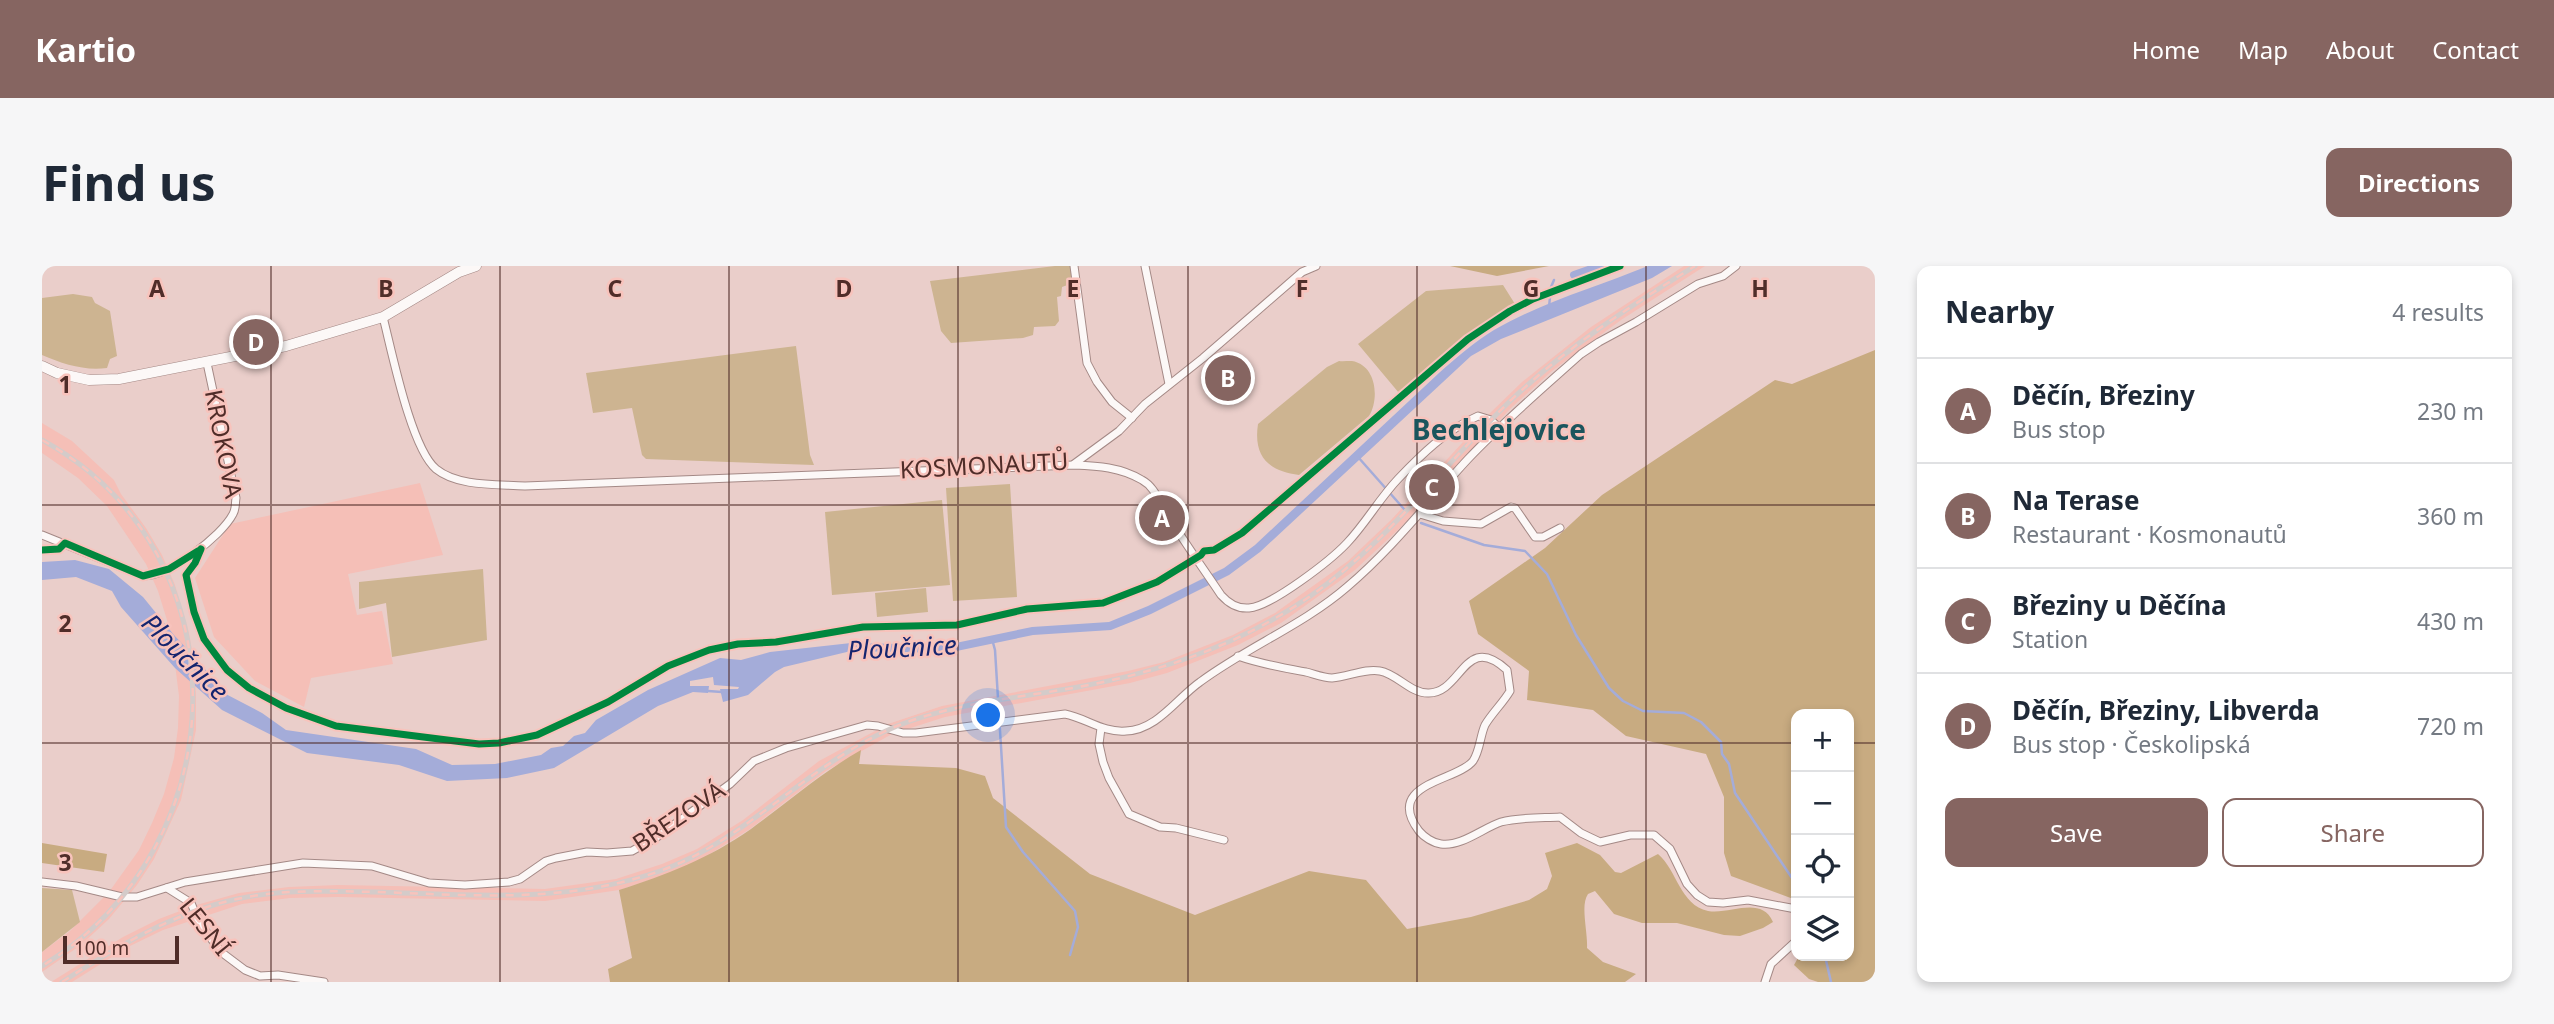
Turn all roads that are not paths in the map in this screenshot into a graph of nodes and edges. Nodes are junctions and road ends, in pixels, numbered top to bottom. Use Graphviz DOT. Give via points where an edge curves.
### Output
graph roads {
  1 [pos="476,266"];
  2 [pos="1074,266"];
  3 [pos="1145,266"];
  4 [pos="1316,266"];
  5 [pos="1735,266"];
  6 [pos="1300,269"];
  7 [pos="383,317"];
  8 [pos="207,363"];
  9 [pos="42,366"];
  10 [pos="1169,384"];
  11 [pos="1132,418"];
  12 [pos="1500,429"];
  13 [pos="1097,447"];
  14 [pos="1074,465"];
  15 [pos="1101,466"];
  16 [pos="1420,514"];
  17 [pos="1560,527"];
  18 [pos="42,535"];
  19 [pos="1238,656"];
  20 [pos="1101,728"];
  21 [pos="1224,841"];
  22 [pos="42,882"];
  23 [pos="167,888"];
  24 [pos="1791,908"];
  25 [pos="1791,946"];
  26 [pos="324,982"];
  27 [pos="1765,982"];
  1 -- 7 [label="main road"];
  2 -- 11 [label="street" via="1087,363 1112,402"];
  3 -- 10 [label="street"];
  4 -- 6 [label="street, KOSMONAUTŮ"];
  5 -- 12 [label="street" via="1599,342"];
  6 -- 10 [label="street, KOSMONAUTŮ"];
  7 -- 8 [label="main road"];
  7 -- 14 [label="street, KOSMONAUTŮ" via="422,454 437,470 477,483 525,486"];
  8 -- 9 [label="main road" via="89,380"];
  8 -- 18 [label="street, KROKOVA" via="236,498 230,519 201,549 150,576"];
  10 -- 11 [label="street, KOSMONAUTŮ"];
  11 -- 13 [label="street, KOSMONAUTŮ"];
  12 -- 15 [label="street" via="1478,416 1437,442 1390,488 1335,555 1256,607 1240,608 1222,595 1152,488 1140,478"];
  12 -- 16 [label="street"];
  13 -- 14 [label="street, KOSMONAUTŮ"];
  13 -- 15 [label="street"];
  14 -- 15 [label="street"];
  16 -- 17 [label="street" via="1443,521 1481,523 1511,507 1535,537"];
  16 -- 19 [label="street" via="1347,587"];
  19 -- 20 [label="street" via="1153,722 1126,731"];
  19 -- 24 [label="street" via="1331,678 1388,672 1426,694 1447,685 1478,657 1488,657 1507,670 1510,691 1485,725 1473,761 1422,786 1413,798 1410,810 1420,833 1441,844 1452,844 1502,822 1560,817 1600,842 1654,835 1670,849 1687,884 1708,902 1748,900"];
  20 -- 21 [label="street" via="1103,762 1129,814 1160,827"];
  20 -- 23 [label="street, BŘEZOVÁ" via="1065,714 916,733 878,726 854,728 754,761 730,784 632,851 556,858 509,882 437,883 372,866 303,863"];
  22 -- 23 [label="street, BŘEZOVÁ" via="122,897"];
  23 -- 26 [label="street, LESNÍ" via="191,903 221,952 245,970 260,976"];
  25 -- 27 [label="street" via="1771,964"];
}
